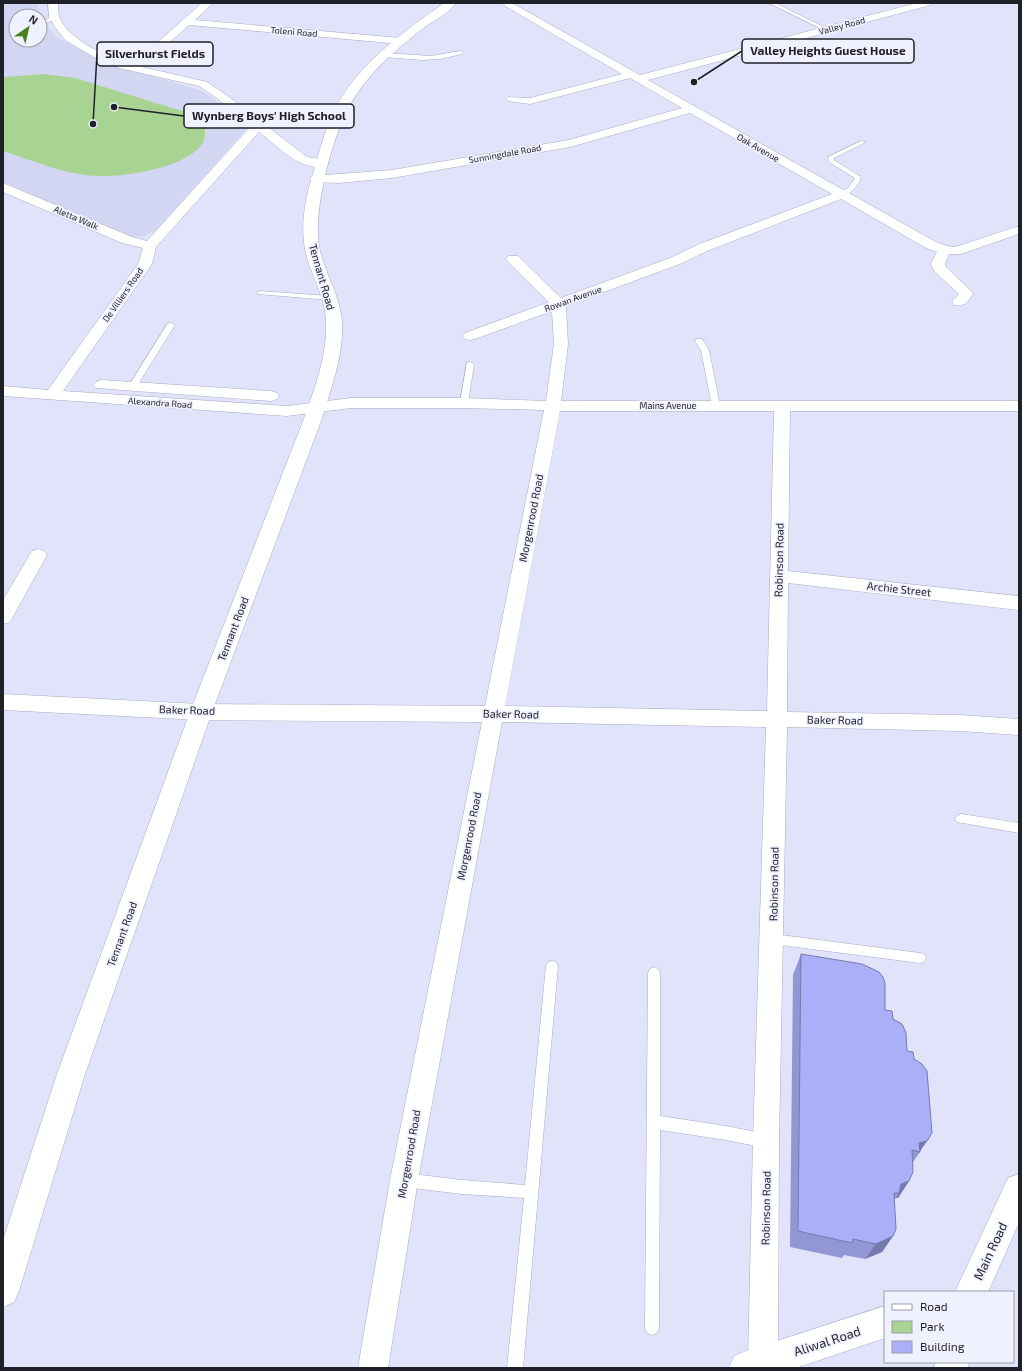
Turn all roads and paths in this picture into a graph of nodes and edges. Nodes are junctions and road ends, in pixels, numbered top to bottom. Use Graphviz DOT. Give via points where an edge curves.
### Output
graph roads {
  1 [pos="208,3"];
  2 [pos="451,3"];
  3 [pos="505,3"];
  4 [pos="771,3"];
  5 [pos="928,3"];
  6 [pos="53,10"];
  7 [pos="48,21"];
  8 [pos="186,22"];
  9 [pos="828,30"];
  10 [pos="401,41"];
  11 [pos="460,53"];
  12 [pos="385,55"];
  13 [pos="134,69"];
  14 [pos="635,77"];
  15 [pos="512,99"];
  16 [pos="690,109"];
  17 [pos="258,126"];
  18 [pos="863,142"];
  19 [pos="319,171"];
  20 [pos="3,187"];
  21 [pos="840,195"];
  22 [pos="855,203"];
  23 [pos="1019,230"];
  24 [pos="1003,236"];
  25 [pos="1019,244"];
  26 [pos="150,246"];
  27 [pos="945,250"];
  28 [pos="513,259"];
  29 [pos="675,261"];
  30 [pos="260,293"];
  31 [pos="329,298"];
  32 [pos="959,302"];
  33 [pos="559,304"];
  34 [pos="171,325"];
  35 [pos="470,336"];
  36 [pos="698,341"];
  37 [pos="470,364"];
  38 [pos="132,387"];
  39 [pos="58,388"];
  40 [pos="3,391"];
  41 [pos="102,392"];
  42 [pos="271,396"];
  43 [pos="216,399"];
  44 [pos="124,400"];
  45 [pos="464,403"];
  46 [pos="552,406"];
  47 [pos="716,406"];
  48 [pos="782,406"];
  49 [pos="1019,406"];
  50 [pos="317,408"];
  51 [pos="38,555"];
  52 [pos="779,576"];
  53 [pos="1019,603"];
  54 [pos="3,618"];
  55 [pos="3,702"];
  56 [pos="201,712"];
  57 [pos="493,714"];
  58 [pos="777,719"];
  59 [pos="1019,727"];
  60 [pos="961,819"];
  61 [pos="1019,828"];
  62 [pos="772,940"];
  63 [pos="920,958"];
  64 [pos="552,966"];
  65 [pos="654,973"];
  66 [pos="653,1122"];
  67 [pos="766,1141"];
  68 [pos="404,1180"];
  69 [pos="531,1192"];
  70 [pos="1015,1206"];
  71 [pos="3,1290"];
  72 [pos="972,1291"];
  73 [pos="884,1322"];
  74 [pos="652,1328"];
  75 [pos="755,1365"];
  76 [pos="373,1368"];
  77 [pos="515,1368"];
  1 -- 8 [label="street"];
  2 -- 10 [label="main road, Tennant Road"];
  3 -- 14 [label="street, Oak Avenue"];
  4 -- 9 [label="lane"];
  5 -- 9 [label="street, Valley Road"];
  6 -- 7 [label="lane"];
  6 -- 13 [label="street, Sunningdale Road" via="60,27 69,38 98,55"];
  8 -- 10 [label="street, Toleni Road"];
  8 -- 13 [label="street"];
  9 -- 14 [label="street, Valley Road"];
  10 -- 12 [label="main road, Tennant Road"];
  11 -- 12 [label="lane" via="426,59"];
  12 -- 19 [label="main road, Tennant Road" via="362,77 346,99"];
  13 -- 17 [label="street, Sunningdale Road" via="203,84"];
  14 -- 15 [label="street, Valley Road" via="530,101"];
  14 -- 16 [label="street, Oak Avenue"];
  16 -- 19 [label="street, Sunningdale Road" via="564,144 392,174 339,179"];
  16 -- 21 [label="street, Oak Avenue"];
  17 -- 19 [label="street, Sunningdale Road"];
  17 -- 26 [label="street, De Villiers Road"];
  18 -- 21 [label="lane" via="831,157 831,161 858,177 857,184 852,190"];
  19 -- 31 [label="main road, Tennant Road" via="312,202 311,240"];
  20 -- 26 [label="street, Aletta Walk" via="127,240"];
  21 -- 22 [label="street, Oak Avenue"];
  21 -- 29 [label="street, Rowan Avenue" via="702,248"];
  22 -- 27 [label="street, Oak Avenue" via="931,245"];
  22 -- 29 [label="street, Rowan Avenue" via="712,254"];
  23 -- 24 [label="street, Oak Avenue"];
  24 -- 25 [label="street"];
  24 -- 27 [label="street, Oak Avenue" via="962,250"];
  26 -- 39 [label="street, De Villiers Road" via="145,264"];
  27 -- 32 [label="street" via="938,264 940,269 966,293"];
  28 -- 33 [label="street"];
  29 -- 33 [label="street, Rowan Avenue"];
  30 -- 31 [label="lane"];
  31 -- 50 [label="main road, Tennant Road" via="334,330 328,369"];
  33 -- 35 [label="street, Rowan Avenue"];
  33 -- 46 [label="street, Morgenrood Road" via="561,344"];
  34 -- 38 [label="lane"];
  36 -- 47 [label="lane" via="705,350"];
  37 -- 45 [label="lane"];
  38 -- 41 [label="street"];
  38 -- 43 [label="street"];
  38 -- 44 [label="street"];
  39 -- 40 [label="street, Alexandra Road"];
  39 -- 41 [label="street, Alexandra Road"];
  41 -- 44 [label="street, Alexandra Road"];
  42 -- 43 [label="street"];
  43 -- 44 [label="street, Alexandra Road"];
  43 -- 50 [label="street, Alexandra Road" via="287,411"];
  45 -- 46 [label="street, Mains Avenue"];
  45 -- 50 [label="street, Mains Avenue" via="344,403"];
  46 -- 47 [label="street, Mains Avenue"];
  46 -- 57 [label="street, Morgenrood Road"];
  47 -- 48 [label="street, Mains Avenue"];
  48 -- 49 [label="street, Mains Avenue"];
  48 -- 52 [label="street, Robinson Road"];
  50 -- 56 [label="main road, Tennant Road"];
  51 -- 54 [label="street"];
  52 -- 53 [label="street, Archie Street"];
  52 -- 58 [label="street, Robinson Road"];
  55 -- 56 [label="street, Baker Road"];
  56 -- 57 [label="street, Baker Road"];
  56 -- 71 [label="main road, Tennant Road" via="71,1074"];
  57 -- 58 [label="street, Baker Road"];
  57 -- 68 [label="street, Morgenrood Road"];
  58 -- 59 [label="street, Baker Road" via="960,723"];
  58 -- 62 [label="street, Robinson Road"];
  60 -- 61 [label="lane"];
  62 -- 63 [label="lane"];
  62 -- 67 [label="street, Robinson Road"];
  64 -- 69 [label="lane"];
  65 -- 66 [label="lane"];
  66 -- 67 [label="lane"];
  66 -- 74 [label="lane"];
  67 -- 75 [label="street, Robinson Road"];
  68 -- 69 [label="lane"];
  68 -- 76 [label="street, Morgenrood Road"];
  69 -- 77 [label="lane"];
  70 -- 72 [label="main road, Main Road"];
  73 -- 75 [label="main road, Aliwal Road"];
}
